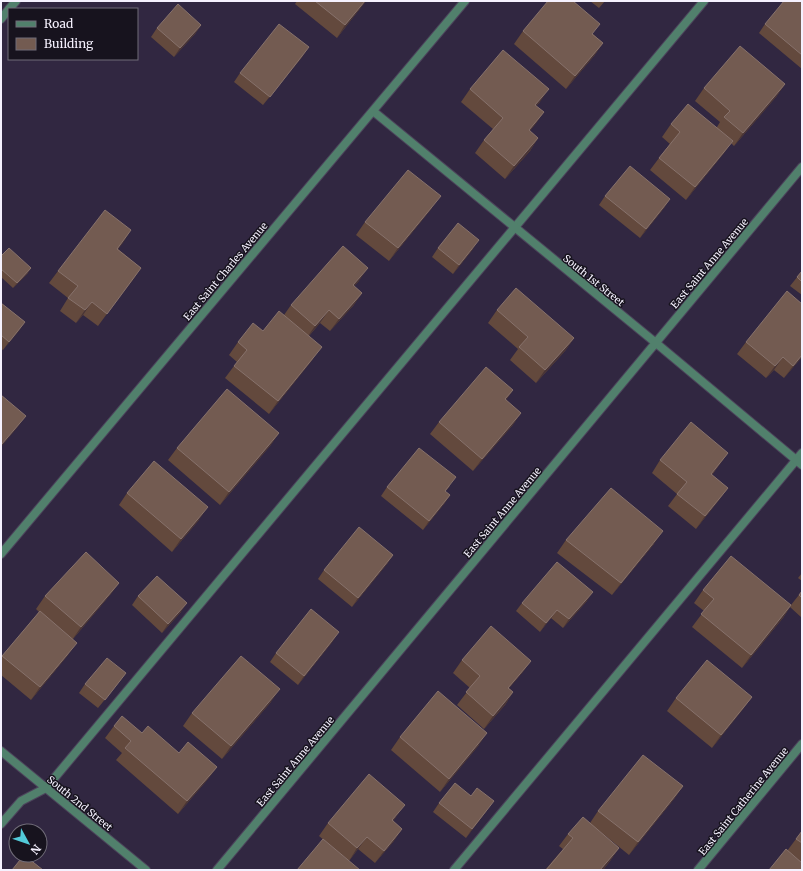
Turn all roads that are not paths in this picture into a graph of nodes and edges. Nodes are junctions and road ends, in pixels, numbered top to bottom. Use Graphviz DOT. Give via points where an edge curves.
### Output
graph roads {
  1 [pos="465,1"];
  2 [pos="704,1"];
  3 [pos="8,10"];
  4 [pos="1,18"];
  5 [pos="373,111"];
  6 [pos="802,167"];
  7 [pos="515,228"];
  8 [pos="656,343"];
  9 [pos="802,453"];
  10 [pos="799,463"];
  11 [pos="1,554"];
  12 [pos="802,744"];
  13 [pos="1,751"];
  14 [pos="46,788"];
  15 [pos="1,824"];
  16 [pos="146,870"];
  17 [pos="217,870"];
  18 [pos="454,870"];
  19 [pos="698,870"];
  1 -- 5 [label="street, East Saint Charles Avenue"];
  2 -- 7 [label="street"];
  3 -- 4 [label="street"];
  5 -- 7 [label="street, South 1st Street"];
  5 -- 11 [label="street, East Saint Charles Avenue"];
  6 -- 8 [label="street, East Saint Anne Avenue"];
  7 -- 8 [label="street, South 1st Street"];
  7 -- 14 [label="street"];
  8 -- 10 [label="street, South 1st Street"];
  8 -- 17 [label="street, East Saint Anne Avenue"];
  9 -- 10 [label="street"];
  10 -- 18 [label="street"];
  12 -- 19 [label="street, East Saint Catherine Avenue"];
  13 -- 14 [label="street, South 2nd Street"];
  14 -- 15 [label="street" via="21,800"];
  14 -- 16 [label="street, South 2nd Street"];
}
